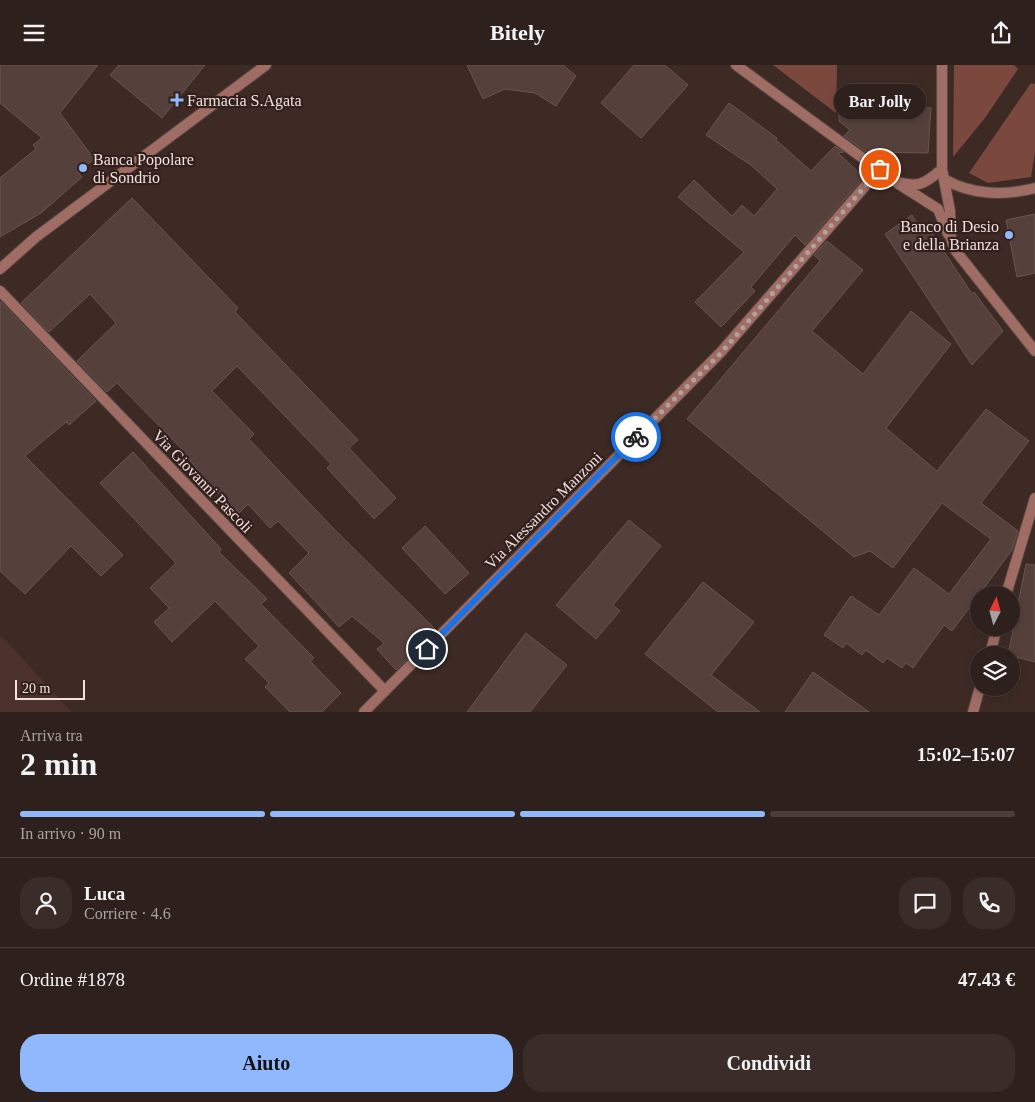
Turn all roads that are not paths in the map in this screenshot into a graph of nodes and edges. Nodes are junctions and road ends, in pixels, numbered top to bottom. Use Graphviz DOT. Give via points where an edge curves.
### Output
graph roads {
  1 [pos="266,65"];
  2 [pos="736,65"];
  3 [pos="942,65"];
  4 [pos="880,169"];
  5 [pos="943,174"];
  6 [pos="894,181"];
  7 [pos="1035,188"];
  8 [pos="951,239"];
  9 [pos="0,269"];
  10 [pos="0,291"];
  11 [pos="1035,351"];
  12 [pos="1035,498"];
  13 [pos="1009,586"];
  14 [pos="385,691"];
  15 [pos="978,696"];
  16 [pos="364,712"];
  17 [pos="974,712"];
  1 -- 9 [label="street" via="36,237"];
  2 -- 4 [label="street"];
  3 -- 5 [label="street"];
  4 -- 6 [label="street"];
  4 -- 14 [label="street, Via Alessandro Manzoni" via="721,353"];
  5 -- 6 [label="street" via="916,185"];
  5 -- 7 [label="street" via="965,189 992,193"];
  5 -- 8 [label="street"];
  6 -- 8 [label="street" via="938,209"];
  8 -- 11 [label="street" via="959,257"];
  10 -- 14 [label="street, Via Giovanni Pascoli"];
  12 -- 13 [label="street"];
  14 -- 16 [label="street, Via Alessandro Manzoni"];
  15 -- 17 [label="street"];
}
